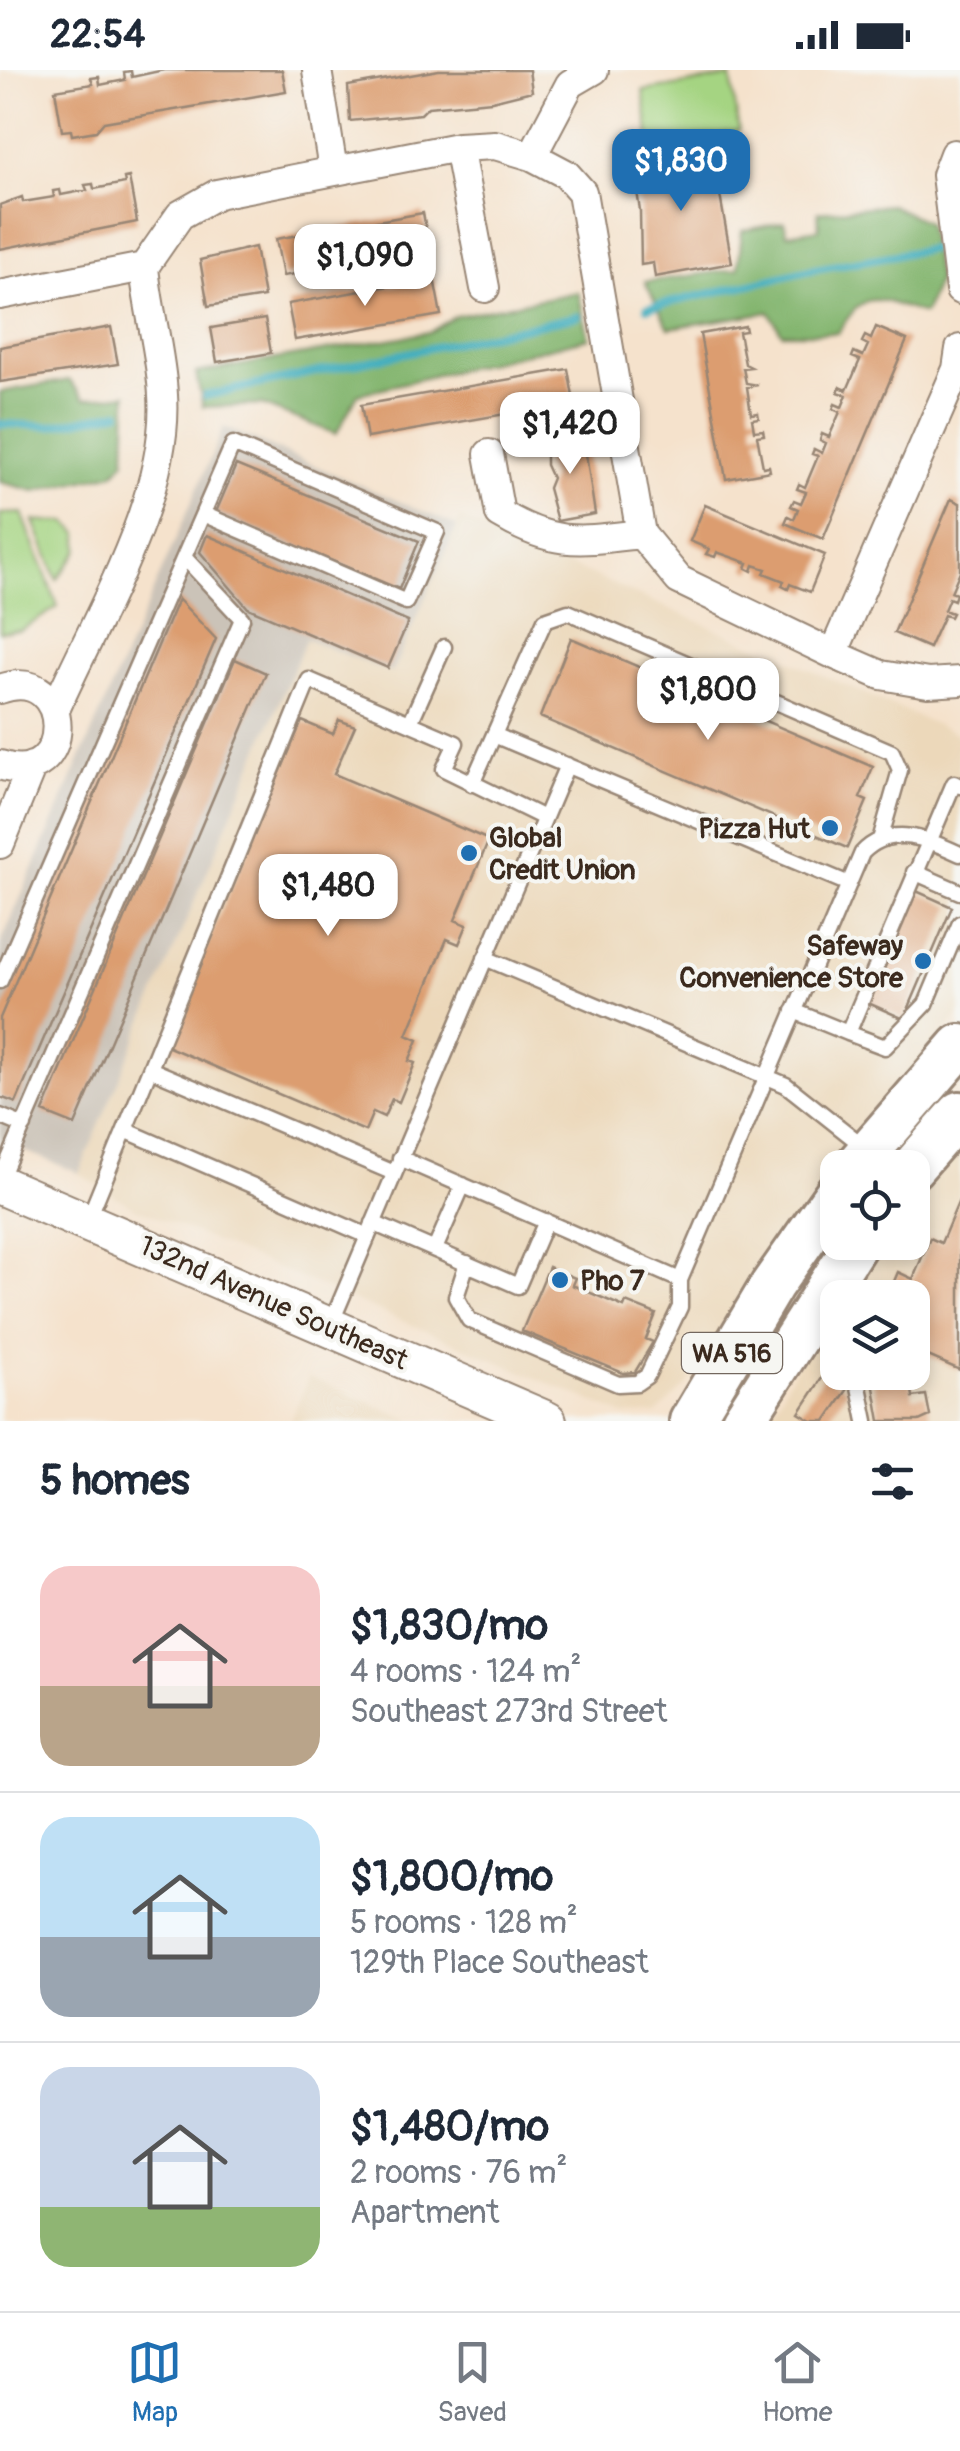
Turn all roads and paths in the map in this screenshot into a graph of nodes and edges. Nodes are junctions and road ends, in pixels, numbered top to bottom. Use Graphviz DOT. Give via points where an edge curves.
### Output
graph roads {
  1 [pos="318,70"];
  2 [pos="594,70"];
  3 [pos="458,147"];
  4 [pos="532,156"];
  5 [pos="960,156"];
  6 [pos="332,170"];
  7 [pos="144,267"];
  8 [pos="486,288"];
  9 [pos="960,290"];
  10 [pos="0,295"];
  11 [pos="960,350"];
  12 [pos="489,454"];
  13 [pos="203,514"];
  14 [pos="641,534"];
  15 [pos="184,556"];
  16 [pos="444,647"];
  17 [pos="834,654"];
  18 [pos="960,681"];
  19 [pos="0,689"];
  20 [pos="55,710"];
  21 [pos="410,723"];
  22 [pos="494,736"];
  23 [pos="0,765"];
  24 [pos="32,766"];
  25 [pos="566,766"];
  26 [pos="472,784"];
  27 [pos="960,786"];
  28 [pos="544,818"];
  29 [pos="880,840"];
  30 [pos="928,840"];
  31 [pos="0,844"];
  32 [pos="960,854"];
  33 [pos="914,872"];
  34 [pos="848,884"];
  35 [pos="960,892"];
  36 [pos="960,923"];
  37 [pos="485,958"];
  38 [pos="0,982"];
  39 [pos="794,1011"];
  40 [pos="848,1033"];
  41 [pos="960,1046"];
  42 [pos="150,1068"];
  43 [pos="766,1077"];
  44 [pos="960,1112"];
  45 [pos="0,1116"];
  46 [pos="24,1126"];
  47 [pos="125,1130"];
  48 [pos="852,1150"];
  49 [pos="867,1150"];
  50 [pos="927,1150"];
  51 [pos="397,1166"];
  52 [pos="0,1182"];
  53 [pos="463,1185"];
  54 [pos="820,1216"];
  55 [pos="88,1220"];
  56 [pos="546,1221"];
  57 [pos="371,1229"];
  58 [pos="435,1250"];
  59 [pos="467,1263"];
  60 [pos="680,1280"];
  61 [pos="330,1326"];
  62 [pos="820,1333"];
  63 [pos="860,1390"];
  64 [pos="547,1421"];
  65 [pos="692,1421"];
  66 [pos="743,1421"];
  67 [pos="866,1421"];
  1 -- 6 [label="street"];
  2 -- 4 [label="street" via="570,84"];
  3 -- 4 [label="street" via="495,145"];
  3 -- 6 [label="street"];
  3 -- 8 [label="street"];
  4 -- 14 [label="street" via="566,174 582,192"];
  5 -- 9 [label="street" via="954,154 946,175"];
  6 -- 7 [label="street" via="217,194 180,216"];
  7 -- 10 [label="street"];
  7 -- 20 [label="street" via="164,397 157,462 142,514"];
  11 -- 17 [label="street"];
  12 -- 14 [label="street" via="500,514 524,528 568,542"];
  13 -- 13 [label="lane" via="233,444 437,532 406,602"];
  13 -- 15 [label="lane"];
  14 -- 17 [label="street" via="679,580"];
  15 -- 38 [label="lane"];
  15 -- 46 [label="lane" via="242,620"];
  16 -- 21 [label="lane"];
  17 -- 18 [label="street" via="881,675"];
  19 -- 20 [label="street" via="36,690"];
  20 -- 24 [label="street" via="57,736"];
  21 -- 26 [label="lane" via="456,743 444,770"];
  21 -- 42 [label="lane" via="309,680"];
  22 -- 25 [label="lane"];
  22 -- 26 [label="lane"];
  22 -- 29 [label="lane" via="545,620 568,612 892,752 900,770"];
  23 -- 24 [label="street"];
  24 -- 31 [label="street"];
  25 -- 28 [label="lane"];
  25 -- 34 [label="lane"];
  26 -- 28 [label="lane"];
  27 -- 30 [label="lane" via="954,783"];
  28 -- 37 [label="lane"];
  29 -- 30 [label="lane"];
  29 -- 34 [label="lane" via="862,853"];
  30 -- 32 [label="lane"];
  30 -- 33 [label="lane"];
  33 -- 35 [label="lane"];
  33 -- 40 [label="lane"];
  34 -- 39 [label="lane"];
  36 -- 40 [label="lane" via="926,1004 885,1047"];
  37 -- 43 [label="lane"];
  37 -- 51 [label="lane"];
  39 -- 40 [label="lane"];
  39 -- 43 [label="lane"];
  41 -- 49 [label="main road"];
  42 -- 47 [label="lane"];
  42 -- 51 [label="lane"];
  43 -- 48 [label="lane" via="786,1085"];
  43 -- 60 [label="lane"];
  44 -- 50 [label="main road"];
  45 -- 46 [label="lane"];
  46 -- 52 [label="lane"];
  47 -- 55 [label="lane"];
  47 -- 57 [label="lane"];
  51 -- 53 [label="lane"];
  51 -- 57 [label="lane"];
  52 -- 55 [label="main road, 132nd Avenue Southeast"];
  53 -- 56 [label="lane"];
  53 -- 58 [label="lane"];
  54 -- 65 [label="main road, WA 516"];
  55 -- 61 [label="main road, 132nd Avenue Southeast"];
  56 -- 59 [label="lane" via="518,1286"];
  56 -- 60 [label="lane"];
  57 -- 58 [label="lane"];
  57 -- 61 [label="lane"];
  58 -- 59 [label="lane"];
  59 -- 60 [label="lane" via="456,1297 469,1320 628,1385 654,1367 680,1307"];
  61 -- 64 [label="main road, 132nd Avenue Southeast"];
  62 -- 66 [label="main road, WA 516"];
  63 -- 67 [label="lane"];
}
